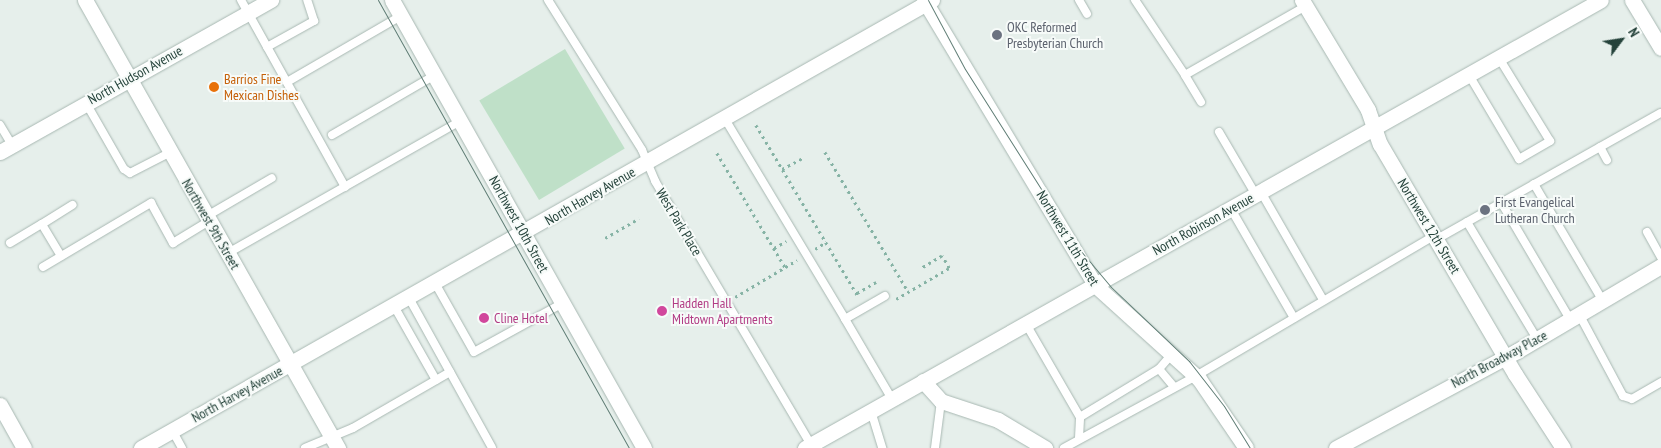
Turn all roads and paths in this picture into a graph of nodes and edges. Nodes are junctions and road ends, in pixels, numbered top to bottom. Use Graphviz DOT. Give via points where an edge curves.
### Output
graph roads {
  1 [pos="85,0"];
  2 [pos="271,0"];
  3 [pos="307,0"];
  4 [pos="392,0"];
  5 [pos="548,0"];
  6 [pos="1079,0"];
  7 [pos="1135,0"];
  8 [pos="1601,0"];
  9 [pos="1632,0"];
  10 [pos="927,1"];
  11 [pos="1304,3"];
  12 [pos="245,6"];
  13 [pos="1087,14"];
  14 [pos="401,16"];
  15 [pos="267,47"];
  16 [pos="1661,48"];
  17 [pos="1499,58"];
  18 [pos="434,75"];
  19 [pos="1185,75"];
  20 [pos="1469,75"];
  21 [pos="129,79"];
  22 [pos="286,82"];
  23 [pos="1201,102"];
  24 [pos="86,103"];
  25 [pos="1661,113"];
  26 [pos="725,118"];
  27 [pos="460,121"];
  28 [pos="0,125"];
  29 [pos="756,125"];
  30 [pos="1374,128"];
  31 [pos="1219,132"];
  32 [pos="332,134"];
  33 [pos="1600,147"];
  34 [pos="6,149"];
  35 [pos="171,152"];
  36 [pos="825,152"];
  37 [pos="717,153"];
  38 [pos="803,158"];
  39 [pos="1607,160"];
  40 [pos="648,162"];
  41 [pos="782,169"];
  42 [pos="272,178"];
  43 [pos="1534,184"];
  44 [pos="344,187"];
  45 [pos="1258,193"];
  46 [pos="1501,202"];
  47 [pos="73,205"];
  48 [pos="1231,209"];
  49 [pos="208,218"];
  50 [pos="639,218"];
  51 [pos="1467,222"];
  52 [pos="42,224"];
  53 [pos="1647,232"];
  54 [pos="524,233"];
  55 [pos="1436,237"];
  56 [pos="605,238"];
  57 [pos="826,242"];
  58 [pos="10,243"];
  59 [pos="814,249"];
  60 [pos="228,253"];
  61 [pos="61,256"];
  62 [pos="1661,257"];
  63 [pos="798,259"];
  64 [pos="785,266"];
  65 [pos="1661,266"];
  66 [pos="43,267"];
  67 [pos="922,268"];
  68 [pos="876,282"];
  69 [pos="435,283"];
  70 [pos="1095,285"];
  71 [pos="908,291"];
  72 [pos="857,293"];
  73 [pos="885,296"];
  74 [pos="409,298"];
  75 [pos="860,299"];
  76 [pos="1323,300"];
  77 [pos="893,301"];
  78 [pos="1603,301"];
  79 [pos="726,302"];
  80 [pos="563,303"];
  81 [pos="394,306"];
  82 [pos="1575,317"];
  83 [pos="1294,318"];
  84 [pos="845,319"];
  85 [pos="1026,324"];
  86 [pos="1537,339"];
  87 [pos="1172,354"];
  88 [pos="1505,356"];
  89 [pos="290,365"];
  90 [pos="1159,369"];
  91 [pos="450,372"];
  92 [pos="1196,376"];
  93 [pos="436,380"];
  94 [pos="923,382"];
  95 [pos="1661,382"];
  96 [pos="1174,387"];
  97 [pos="892,399"];
  98 [pos="941,401"];
  99 [pos="871,411"];
  100 [pos="2,414"];
  101 [pos="1080,417"];
  102 [pos="172,430"];
  103 [pos="1079,438"];
  104 [pos="334,442"];
  105 [pos="643,446"];
  106 [pos="809,447"];
  107 [pos="24,448"];
  108 [pos="141,448"];
  109 [pos="182,448"];
  110 [pos="305,448"];
  111 [pos="492,448"];
  112 [pos="882,448"];
  113 [pos="935,448"];
  114 [pos="1045,448"];
  115 [pos="1064,448"];
  116 [pos="1246,448"];
  117 [pos="1336,448"];
  118 [pos="1563,448"];
  1 -- 21 [label="street, Northwest 9th Street"];
  2 -- 12 [label="street, North Hudson Avenue"];
  3 -- 15 [label="lane" via="314,21"];
  4 -- 14 [label="street, Northwest 10th Street"];
  5 -- 40 [label="lane, West Park Place"];
  6 -- 13 [label="lane"];
  7 -- 19 [label="lane"];
  8 -- 17 [label="street, North Robinson Avenue"];
  9 -- 16 [label="street"];
  10 -- 26 [label="street, North Harvey Avenue"];
  10 -- 70 [label="street, Northwest 11th Street"];
  11 -- 19 [label="lane"];
  11 -- 30 [label="street, Northwest 12th Street" via="1368,110"];
  12 -- 15 [label="lane"];
  12 -- 21 [label="street, North Hudson Avenue"];
  14 -- 18 [label="street, Northwest 10th Street"];
  14 -- 22 [label="lane"];
  15 -- 22 [label="lane"];
  17 -- 20 [label="street, North Robinson Avenue"];
  17 -- 20 [label="lane" via="1550,140 1519,159"];
  18 -- 27 [label="street, Northwest 10th Street"];
  18 -- 32 [label="lane"];
  19 -- 23 [label="lane"];
  20 -- 30 [label="street, North Robinson Avenue"];
  21 -- 24 [label="street, North Hudson Avenue"];
  21 -- 35 [label="street, Northwest 9th Street"];
  22 -- 44 [label="lane"];
  24 -- 34 [label="street, North Hudson Avenue"];
  24 -- 35 [label="lane" via="124,169 130,173"];
  25 -- 33 [label="lane"];
  26 -- 40 [label="street, North Harvey Avenue"];
  26 -- 84 [label="lane"];
  27 -- 44 [label="lane"];
  27 -- 54 [label="street, Northwest 10th Street"];
  28 -- 34 [label="lane"];
  29 -- 41 [label="path"];
  30 -- 45 [label="street, North Robinson Avenue"];
  30 -- 55 [label="street, Northwest 12th Street" via="1380,144"];
  31 -- 45 [label="lane"];
  33 -- 39 [label="lane"];
  33 -- 43 [label="lane"];
  35 -- 49 [label="street, Northwest 9th Street"];
  36 -- 71 [label="path"];
  37 -- 64 [label="path"];
  38 -- 41 [label="path"];
  40 -- 54 [label="street, North Harvey Avenue"];
  40 -- 79 [label="lane, West Park Place" via="655,181"];
  41 -- 57 [label="path"];
  42 -- 49 [label="lane"];
  43 -- 46 [label="lane"];
  43 -- 78 [label="lane"];
  44 -- 60 [label="lane"];
  45 -- 48 [label="street, North Robinson Avenue"];
  45 -- 76 [label="lane"];
  46 -- 51 [label="lane"];
  46 -- 82 [label="lane"];
  47 -- 52 [label="lane"];
  48 -- 70 [label="street, North Robinson Avenue"];
  48 -- 83 [label="lane"];
  49 -- 60 [label="street, Northwest 9th Street"];
  49 -- 61 [label="lane" via="174,243 151,203"];
  50 -- 56 [label="path"];
  51 -- 55 [label="lane"];
  51 -- 86 [label="lane"];
  52 -- 58 [label="lane"];
  52 -- 61 [label="lane"];
  53 -- 62 [label="lane"];
  54 -- 69 [label="street, North Harvey Avenue"];
  54 -- 80 [label="street, Northwest 10th Street"];
  55 -- 76 [label="lane"];
  55 -- 88 [label="street, Northwest 12th Street"];
  57 -- 59 [label="path"];
  57 -- 72 [label="path"];
  60 -- 89 [label="street, Northwest 9th Street"];
  61 -- 66 [label="lane"];
  63 -- 64 [label="path"];
  64 -- 79 [label="path"];
  65 -- 78 [label="street, North Broadway Place"];
  67 -- 77 [label="path" via="942,256 949,268"];
  68 -- 72 [label="path"];
  69 -- 74 [label="street, North Harvey Avenue"];
  69 -- 80 [label="lane" via="474,352"];
  70 -- 85 [label="street, North Robinson Avenue"];
  70 -- 87 [label="street, Northwest 11th Street"];
  72 -- 75 [label="path"];
  73 -- 84 [label="lane"];
  74 -- 81 [label="street, North Harvey Avenue"];
  74 -- 91 [label="lane"];
  76 -- 83 [label="lane"];
  78 -- 82 [label="street, North Broadway Place"];
  79 -- 106 [label="lane, West Park Place"];
  80 -- 105 [label="street, Northwest 10th Street"];
  81 -- 89 [label="street, North Harvey Avenue"];
  81 -- 93 [label="lane"];
  82 -- 86 [label="street, North Broadway Place"];
  82 -- 95 [label="lane" via="1623,396 1632,399"];
  83 -- 92 [label="lane"];
  84 -- 97 [label="lane"];
  85 -- 94 [label="street, North Robinson Avenue"];
  85 -- 101 [label="lane"];
  86 -- 88 [label="street, North Broadway Place"];
  87 -- 90 [label="lane"];
  87 -- 92 [label="street, Northwest 11th Street"];
  88 -- 117 [label="street, North Broadway Place"];
  88 -- 118 [label="street, Northwest 12th Street"];
  89 -- 102 [label="street, North Harvey Avenue"];
  89 -- 104 [label="street, Northwest 9th Street"];
  90 -- 96 [label="lane"];
  90 -- 101 [label="lane"];
  91 -- 93 [label="lane"];
  91 -- 111 [label="lane"];
  92 -- 96 [label="lane"];
  92 -- 116 [label="street, Northwest 11th Street" via="1216,400"];
  93 -- 104 [label="lane"];
  94 -- 97 [label="street, North Robinson Avenue"];
  94 -- 98 [label="street"];
  96 -- 103 [label="lane"];
  97 -- 99 [label="street, North Robinson Avenue"];
  98 -- 113 [label="lane"];
  98 -- 114 [label="street" via="998,420"];
  99 -- 106 [label="street, North Robinson Avenue"];
  99 -- 112 [label="lane"];
  100 -- 107 [label="street"];
  101 -- 103 [label="lane"];
  102 -- 108 [label="street, North Harvey Avenue"];
  102 -- 109 [label="lane"];
  103 -- 115 [label="lane"];
  104 -- 110 [label="lane"];
}
